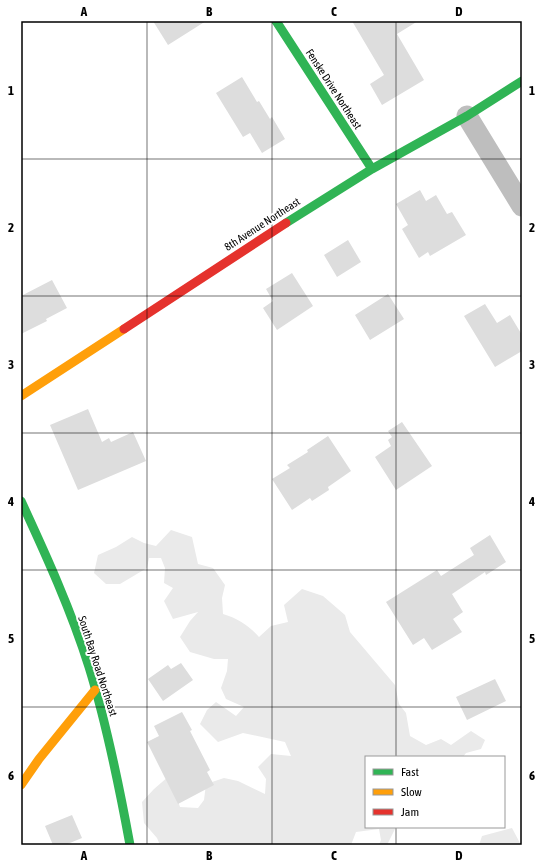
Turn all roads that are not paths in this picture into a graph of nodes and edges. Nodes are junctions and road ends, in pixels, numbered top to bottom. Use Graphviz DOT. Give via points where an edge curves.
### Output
graph roads {
  1 [pos="276,21"];
  2 [pos="522,81"];
  3 [pos="467,116"];
  4 [pos="372,169"];
  5 [pos="522,206"];
  6 [pos="21,396"];
  7 [pos="21,501"];
  8 [pos="95,690"];
  9 [pos="21,785"];
  10 [pos="130,845"];
  1 -- 4 [label="street, Fenske Drive Northeast"];
  2 -- 3 [label="street, 8th Avenue Northeast"];
  3 -- 4 [label="street, 8th Avenue Northeast"];
  3 -- 5 [label="street"];
  4 -- 6 [label="street, 8th Avenue Northeast"];
  7 -- 8 [label="street, South Bay Road Northeast" via="43,547 80,642"];
  8 -- 9 [label="street"];
  8 -- 10 [label="street, South Bay Road Northeast"];
}
